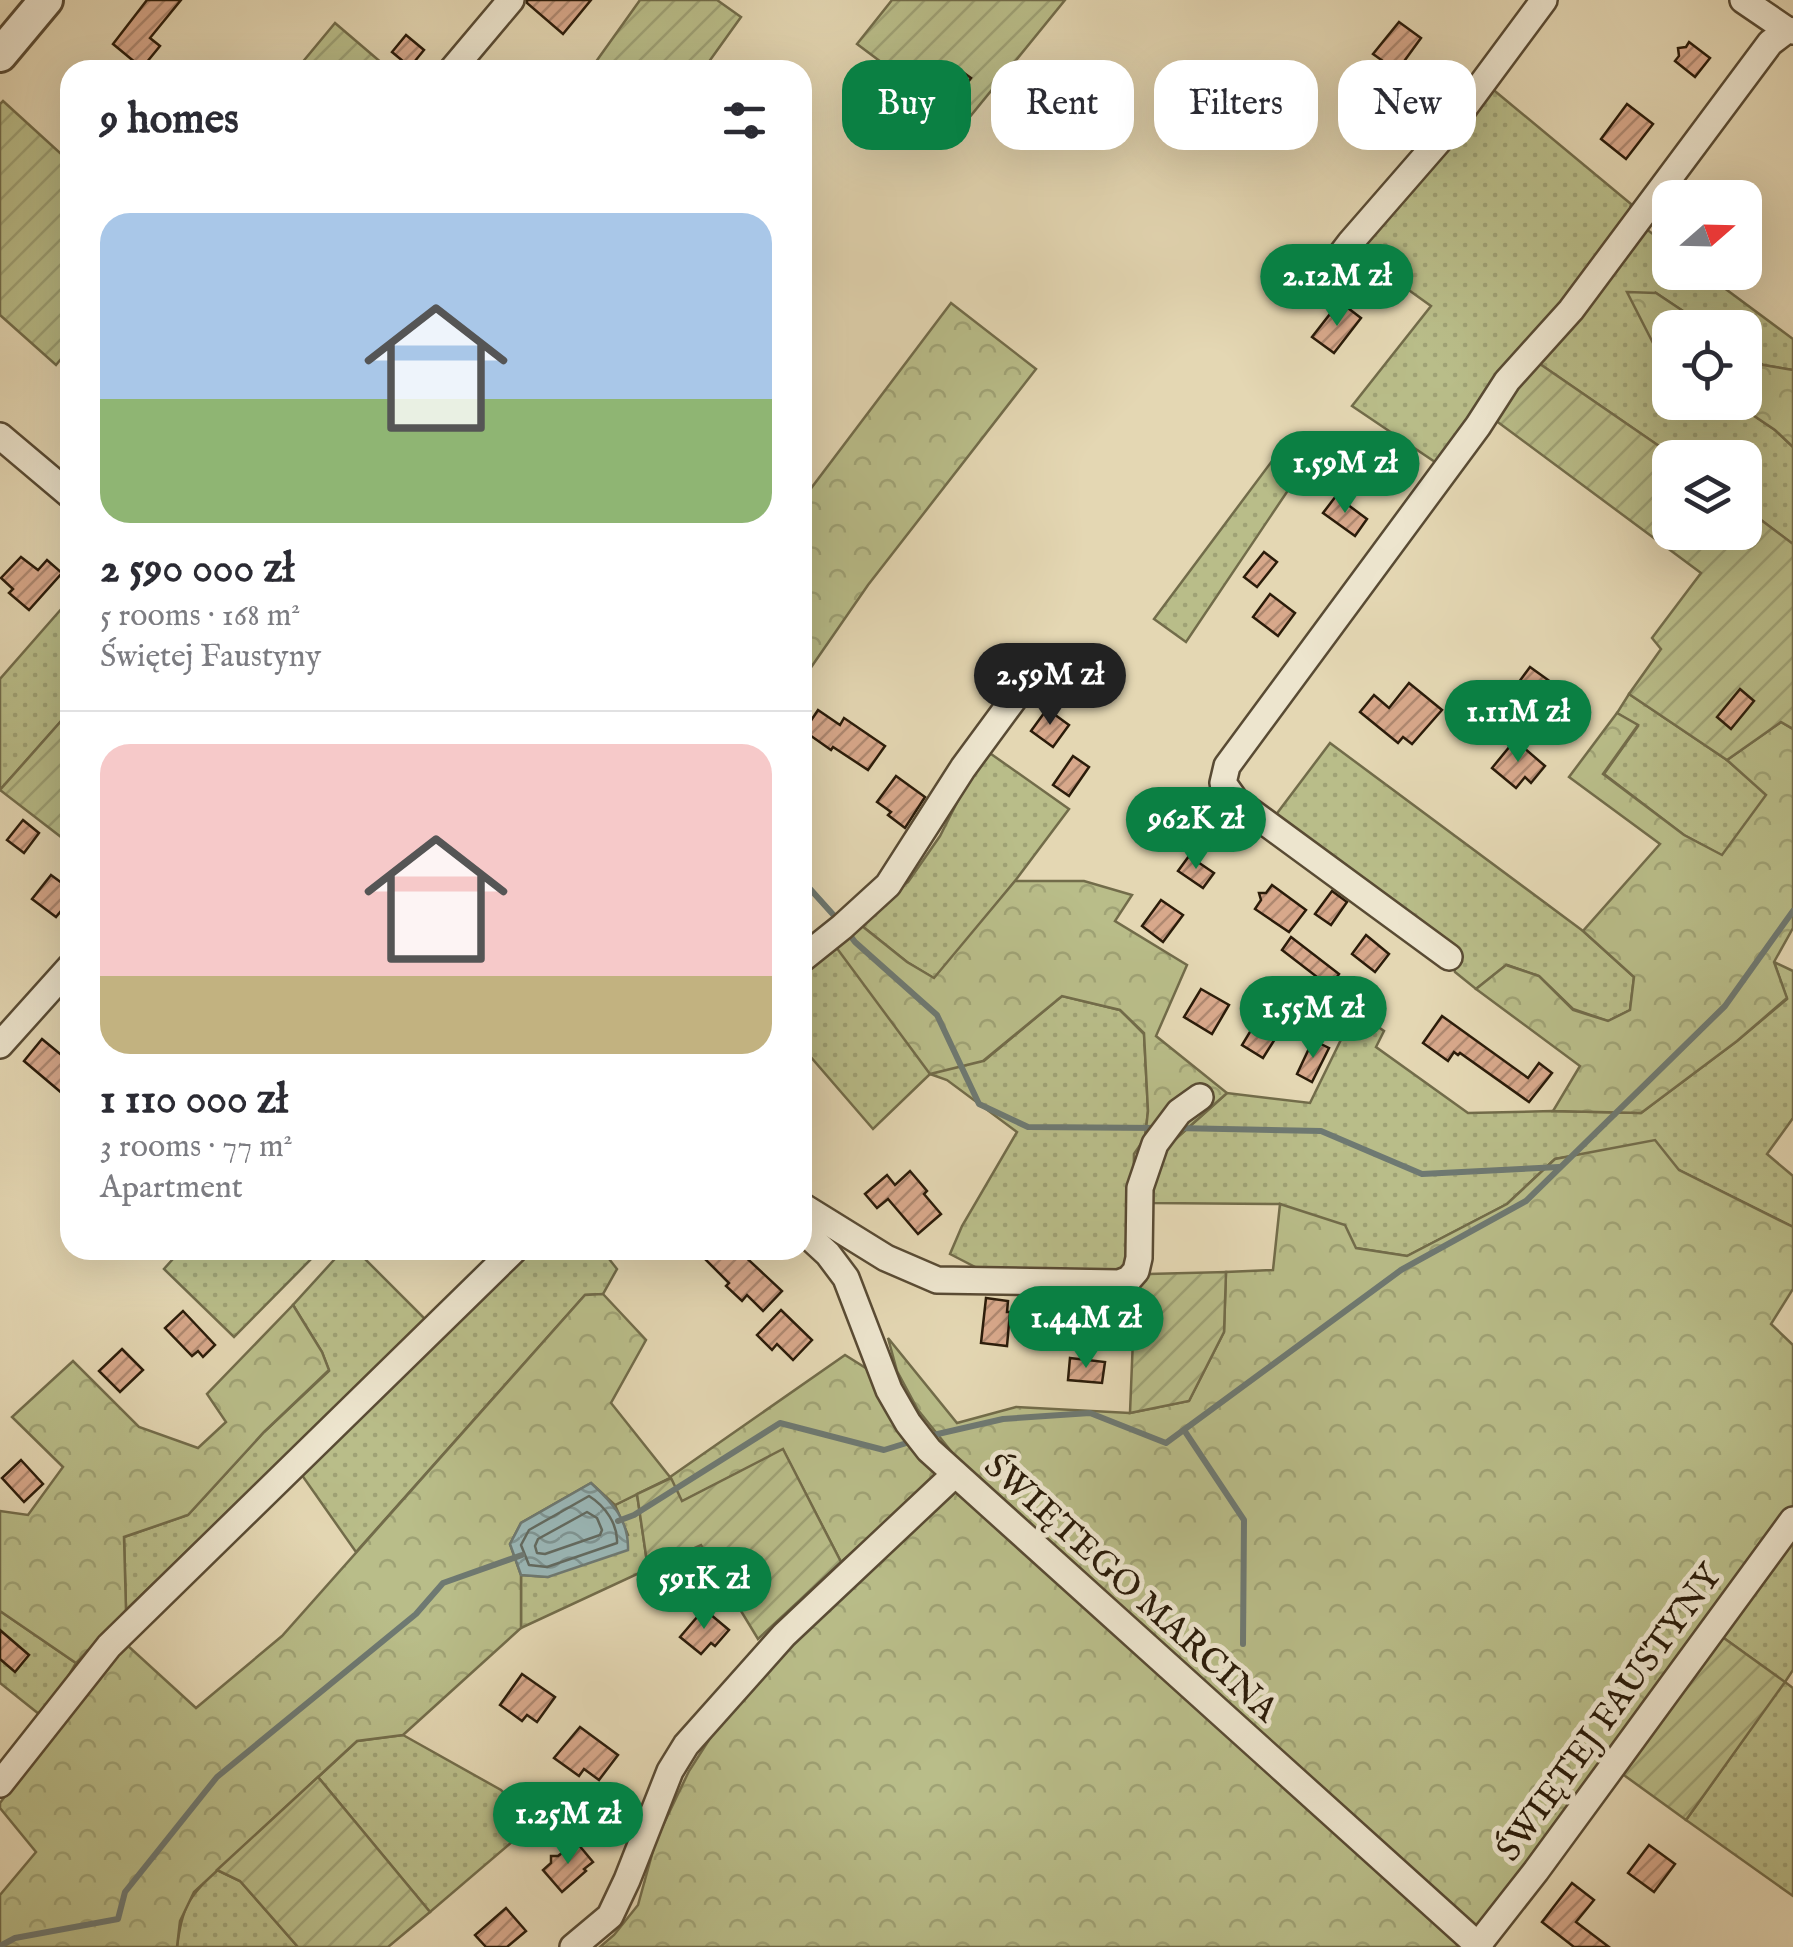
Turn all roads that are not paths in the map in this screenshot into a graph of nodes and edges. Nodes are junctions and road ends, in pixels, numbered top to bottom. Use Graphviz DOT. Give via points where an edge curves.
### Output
graph roads {
  1 [pos="46,0"];
  2 [pos="511,0"];
  3 [pos="1544,0"];
  4 [pos="1743,0"];
  5 [pos="1790,31"];
  6 [pos="0,55"];
  7 [pos="460,60"];
  8 [pos="1318,285"];
  9 [pos="0,436"];
  10 [pos="60,487"];
  11 [pos="1016,696"];
  12 [pos="812,952"];
  13 [pos="1449,957"];
  14 [pos="60,978"];
  15 [pos="0,1045"];
  16 [pos="1200,1097"];
  17 [pos="812,1212"];
  18 [pos="812,1239"];
  19 [pos="504,1260"];
  20 [pos="955,1474"];
  21 [pos="1793,1520"];
  22 [pos="0,1784"];
  23 [pos="1479,1946"];
  24 [pos="573,1947"];
  1 -- 6 [label="street"];
  2 -- 7 [label="street"];
  3 -- 8 [label="street" via="1444,135"];
  4 -- 5 [label="street"];
  5 -- 13 [label="street" via="1770,43 1571,310 1507,381 1224,774 1222,783 1235,800"];
  9 -- 10 [label="street"];
  11 -- 12 [label="street" via="888,886"];
  14 -- 15 [label="street"];
  16 -- 17 [label="street" via="1155,1144 1140,1188 1136,1271 1119,1283 937,1280"];
  18 -- 20 [label="street, ŚWIĘTEGO MARCINA" via="846,1278 908,1423"];
  19 -- 22 [label="street" via="109,1646"];
  20 -- 23 [label="street, ŚWIĘTEGO MARCINA"];
  20 -- 24 [label="street" via="784,1635 686,1744 610,1916"];
  21 -- 23 [label="street, ŚWIĘTEJ FAUSTYNY"];
}
